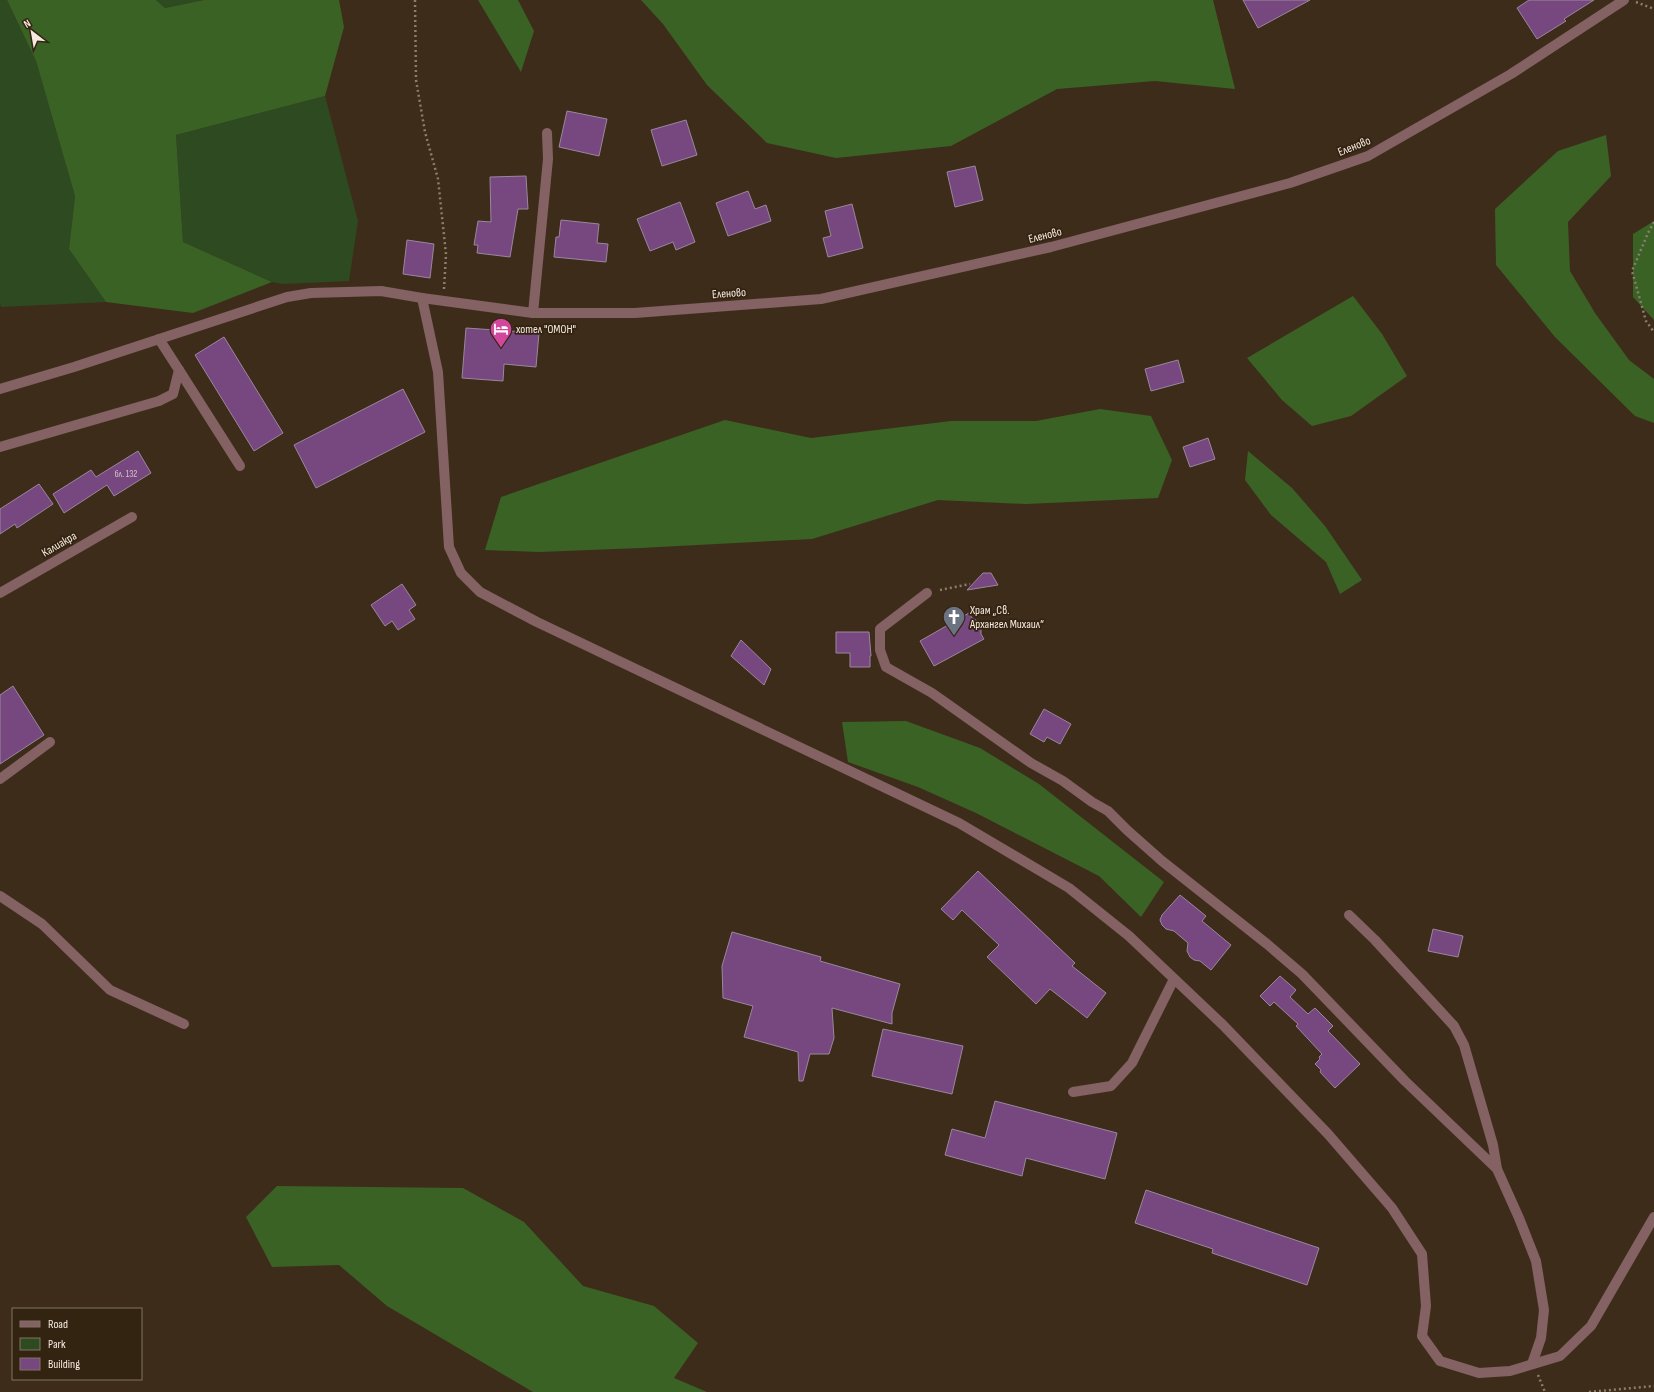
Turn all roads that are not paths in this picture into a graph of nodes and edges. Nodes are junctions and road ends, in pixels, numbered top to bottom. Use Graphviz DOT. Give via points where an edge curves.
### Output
graph roads {
  1 [pos="1624,0"];
  2 [pos="547,133"];
  3 [pos="422,298"];
  4 [pos="533,313"];
  5 [pos="159,339"];
  6 [pos="179,370"];
  7 [pos="0,389"];
  8 [pos="0,447"];
  9 [pos="240,466"];
  10 [pos="132,517"];
  11 [pos="0,593"];
  12 [pos="927,593"];
  13 [pos="50,742"];
  14 [pos="0,779"];
  15 [pos="0,896"];
  16 [pos="1349,915"];
  17 [pos="1174,979"];
  18 [pos="184,1024"];
  19 [pos="1073,1092"];
  20 [pos="1496,1169"];
  21 [pos="1654,1217"];
  22 [pos="1532,1364"];
  1 -- 4 [label="street, Еленово" via="1511,74 1368,156 1290,183 1051,248 821,299 635,313"];
  2 -- 4 [label="street" via="548,159"];
  3 -- 4 [label="street, Еленово"];
  3 -- 5 [label="street, Еленово" via="381,291 311,293 287,297"];
  3 -- 17 [label="street" via="438,372 449,547 461,574 480,592 545,626 959,823 1069,888 1129,936"];
  5 -- 6 [label="street"];
  5 -- 7 [label="street, Еленово"];
  6 -- 8 [label="street" via="172,394 159,401"];
  6 -- 9 [label="street"];
  10 -- 11 [label="street, Калиакра"];
  12 -- 20 [label="street" via="880,629 880,650 886,667 932,693 1031,763 1108,811 1162,861 1302,974 1405,1081"];
  13 -- 14 [label="street"];
  15 -- 18 [label="street" via="42,924 110,990"];
  16 -- 20 [label="street" via="1454,1026 1464,1045 1475,1080 1493,1145"];
  17 -- 19 [label="street" via="1132,1063 1111,1086"];
  17 -- 22 [label="street" via="1328,1134 1392,1208 1422,1254 1426,1306 1422,1336 1440,1361 1479,1373 1510,1371"];
  20 -- 22 [label="street" via="1536,1261 1541,1286 1544,1310 1541,1338"];
  21 -- 22 [label="street" via="1591,1326 1560,1356"];
}
